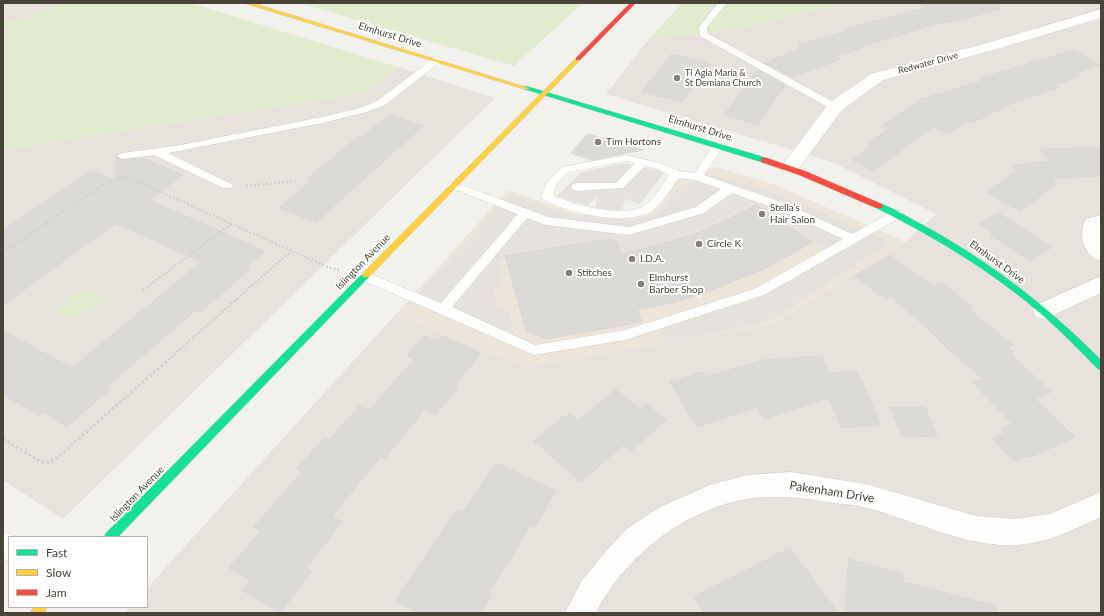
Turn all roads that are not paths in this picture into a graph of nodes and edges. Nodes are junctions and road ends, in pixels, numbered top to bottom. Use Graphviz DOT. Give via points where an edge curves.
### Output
graph roads {
  1 [pos="247,3"];
  2 [pos="633,3"];
  3 [pos="723,3"];
  4 [pos="1101,13"];
  5 [pos="437,60"];
  6 [pos="546,93"];
  7 [pos="835,107"];
  8 [pos="719,145"];
  9 [pos="155,152"];
  10 [pos="122,156"];
  11 [pos="643,162"];
  12 [pos="790,167"];
  13 [pos="676,174"];
  14 [pos="697,177"];
  15 [pos="453,185"];
  16 [pos="227,186"];
  17 [pos="577,187"];
  18 [pos="730,188"];
  19 [pos="525,213"];
  20 [pos="898,214"];
  21 [pos="1101,222"];
  22 [pos="853,239"];
  23 [pos="1101,254"];
  24 [pos="364,276"];
  25 [pos="1101,284"];
  26 [pos="444,309"];
  27 [pos="1044,311"];
  28 [pos="1101,366"];
  29 [pos="1101,504"];
  30 [pos="111,536"];
  31 [pos="580,613"];
  1 -- 5 [label="street, Elmhurst Drive"];
  2 -- 6 [label="street, Islington Avenue"];
  3 -- 7 [label="lane" via="703,27 703,34"];
  4 -- 7 [label="street, Redwater Drive" via="877,77"];
  5 -- 6 [label="street, Elmhurst Drive"];
  5 -- 9 [label="lane" via="381,102 363,110"];
  6 -- 8 [label="street, Elmhurst Drive"];
  6 -- 15 [label="street, Islington Avenue"];
  7 -- 12 [label="street, Redwater Drive"];
  8 -- 12 [label="street, Elmhurst Drive"];
  8 -- 14 [label="lane"];
  9 -- 10 [label="lane"];
  9 -- 16 [label="lane"];
  11 -- 13 [label="lane"];
  11 -- 13 [label="lane" via="626,158 566,169 547,190 547,196 552,201 578,210 630,215 647,209"];
  11 -- 17 [label="lane" via="619,186"];
  12 -- 20 [label="street, Elmhurst Drive"];
  13 -- 14 [label="lane"];
  14 -- 18 [label="lane"];
  15 -- 19 [label="lane"];
  15 -- 24 [label="street, Islington Avenue"];
  18 -- 19 [label="lane" via="700,210 629,231 546,221"];
  18 -- 22 [label="lane" via="783,207"];
  19 -- 26 [label="lane"];
  20 -- 22 [label="lane"];
  20 -- 27 [label="street, Elmhurst Drive" via="997,274"];
  21 -- 23 [label="street" via="1093,224 1092,242"];
  22 -- 26 [label="lane" via="759,292 625,335 534,350"];
  24 -- 26 [label="lane"];
  24 -- 30 [label="street, Islington Avenue"];
  25 -- 27 [label="street"];
  27 -- 28 [label="street, Elmhurst Drive"];
  29 -- 31 [label="street, Pakenham Drive" via="1052,526 1015,532 976,529 866,496 791,484 747,487 710,497 670,516 636,538 591,592"];
}
